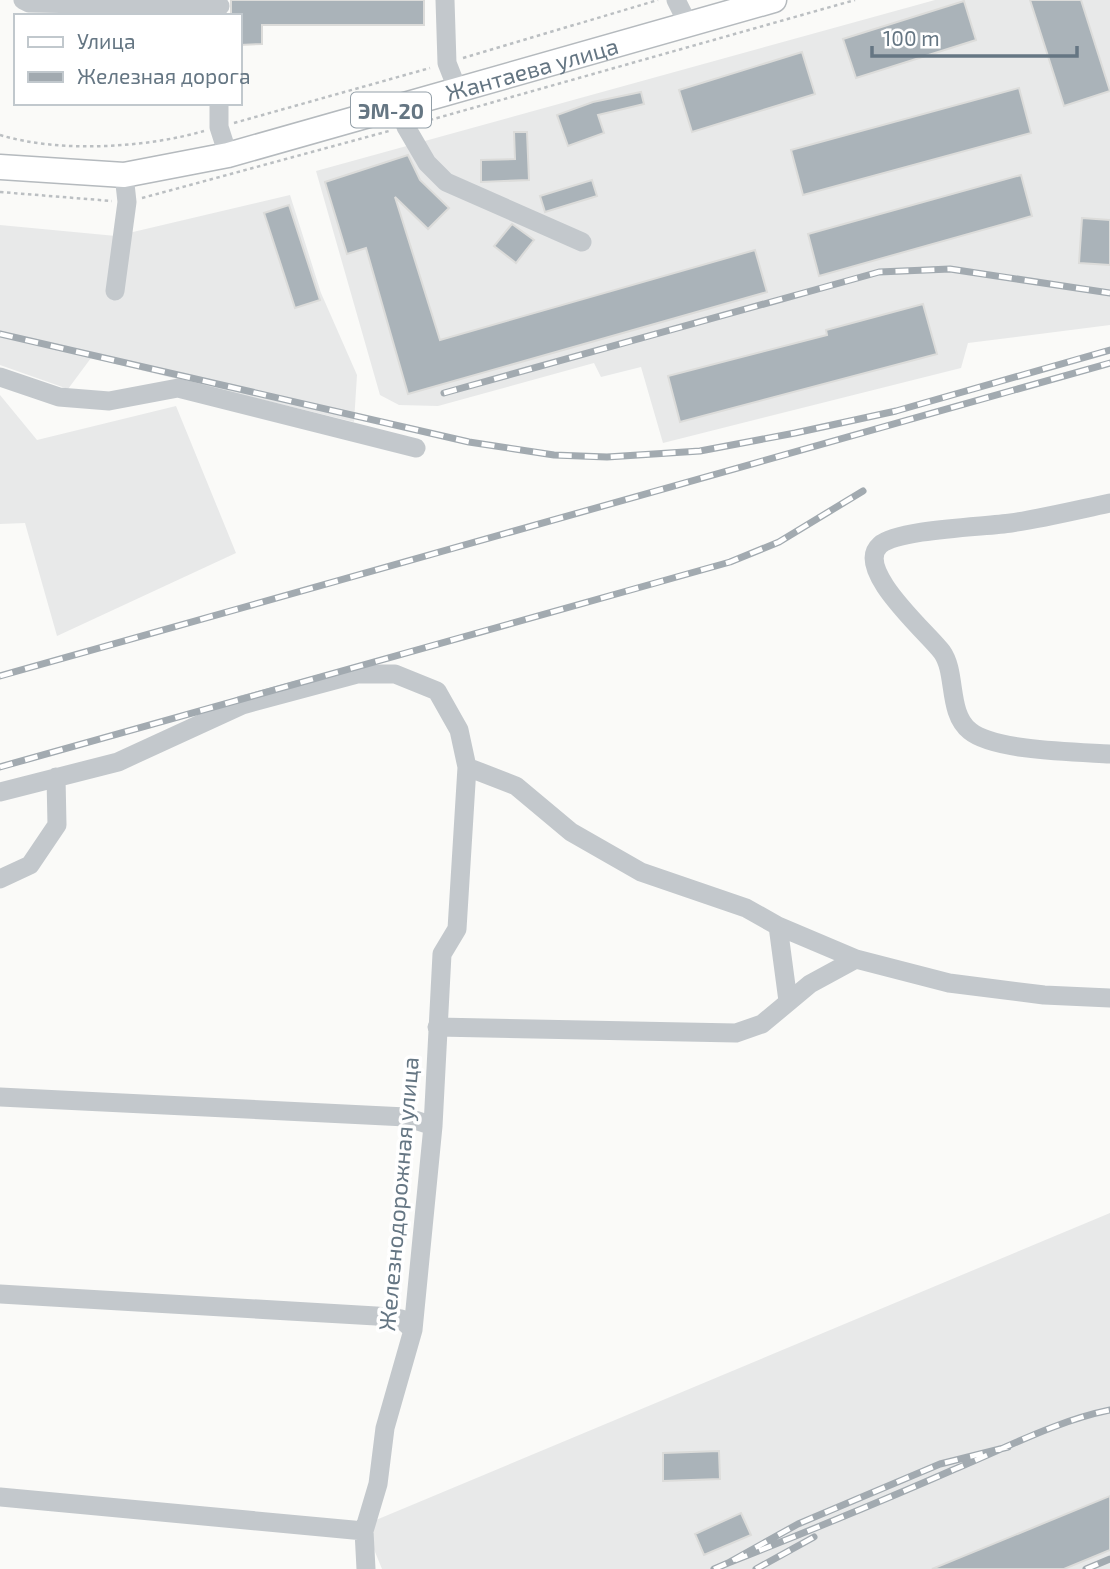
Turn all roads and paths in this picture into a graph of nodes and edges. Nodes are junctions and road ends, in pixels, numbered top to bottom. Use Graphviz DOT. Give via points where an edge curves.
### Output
graph roads {
  1 [pos="23,0"];
  2 [pos="445,0"];
  3 [pos="658,0"];
  4 [pos="677,0"];
  5 [pos="774,0"];
  6 [pos="220,7"];
  7 [pos="688,24"];
  8 [pos="447,63"];
  9 [pos="458,91"];
  10 [pos="219,105"];
  11 [pos="401,107"];
  12 [pos="219,127"];
  13 [pos="0,135"];
  14 [pos="228,155"];
  15 [pos="0,167"];
  16 [pos="124,175"];
  17 [pos="582,242"];
  18 [pos="115,291"];
  19 [pos="0,377"];
  20 [pos="416,448"];
  21 [pos="1110,503"];
  22 [pos="1110,754"];
  23 [pos="467,767"];
  24 [pos="57,777"];
  25 [pos="0,792"];
  26 [pos="0,879"];
  27 [pos="778,926"];
  28 [pos="856,959"];
  29 [pos="1110,998"];
  30 [pos="788,1000"];
  31 [pos="437,1027"];
  32 [pos="0,1097"];
  33 [pos="433,1126"];
  34 [pos="0,1294"];
  35 [pos="413,1330"];
  36 [pos="0,1497"];
  37 [pos="364,1531"];
  38 [pos="366,1569"];
  1 -- 6 [label="street"];
  2 -- 8 [label="street"];
  3 -- 8 [label="path"];
  4 -- 7 [label="street"];
  5 -- 7 [label="main road, Жантаева улица / ЭМ-20"];
  7 -- 9 [label="main road, Жантаева улица / ЭМ-20"];
  8 -- 9 [label="street"];
  8 -- 12 [label="path"];
  9 -- 11 [label="main road, Жантаева улица / ЭМ-20"];
  10 -- 12 [label="street"];
  11 -- 14 [label="main road, Жантаева улица / ЭМ-20"];
  11 -- 17 [label="street" via="406,127 427,163 446,182"];
  12 -- 13 [label="path" via="134,145 46,142"];
  12 -- 14 [label="street"];
  14 -- 16 [label="main road, Жантаева улица / ЭМ-20"];
  15 -- 16 [label="main road, Жантаева улица / ЭМ-20"];
  16 -- 18 [label="street" via="128,202"];
  19 -- 20 [label="street" via="59,397 109,401 178,388"];
  21 -- 22 [label="street" via="1013,523 906,535 881,543 874,565 903,612 943,654 968,730 990,743"];
  23 -- 24 [label="street, Железнодорожная улица" via="459,730 437,691 395,674 357,674 242,705 118,762"];
  23 -- 27 [label="street" via="516,786 571,832 641,872 746,908"];
  23 -- 31 [label="street, Железнодорожная улица" via="457,929 442,954"];
  24 -- 25 [label="street, Железнодорожная улица"];
  24 -- 26 [label="street" via="57,825 30,865"];
  27 -- 28 [label="street"];
  27 -- 30 [label="street"];
  28 -- 29 [label="street" via="949,983"];
  28 -- 30 [label="street, Железнодорожная улица"];
  30 -- 31 [label="street, Железнодорожная улица" via="762,1024 736,1033"];
  31 -- 33 [label="street, Железнодорожная улица"];
  32 -- 33 [label="street" via="406,1117"];
  33 -- 35 [label="street, Железнодорожная улица"];
  34 -- 35 [label="street" via="376,1316 401,1319"];
  35 -- 37 [label="street, Железнодорожная улица" via="385,1428 378,1484"];
  36 -- 37 [label="street"];
  37 -- 38 [label="street, Железнодорожная улица"];
}
